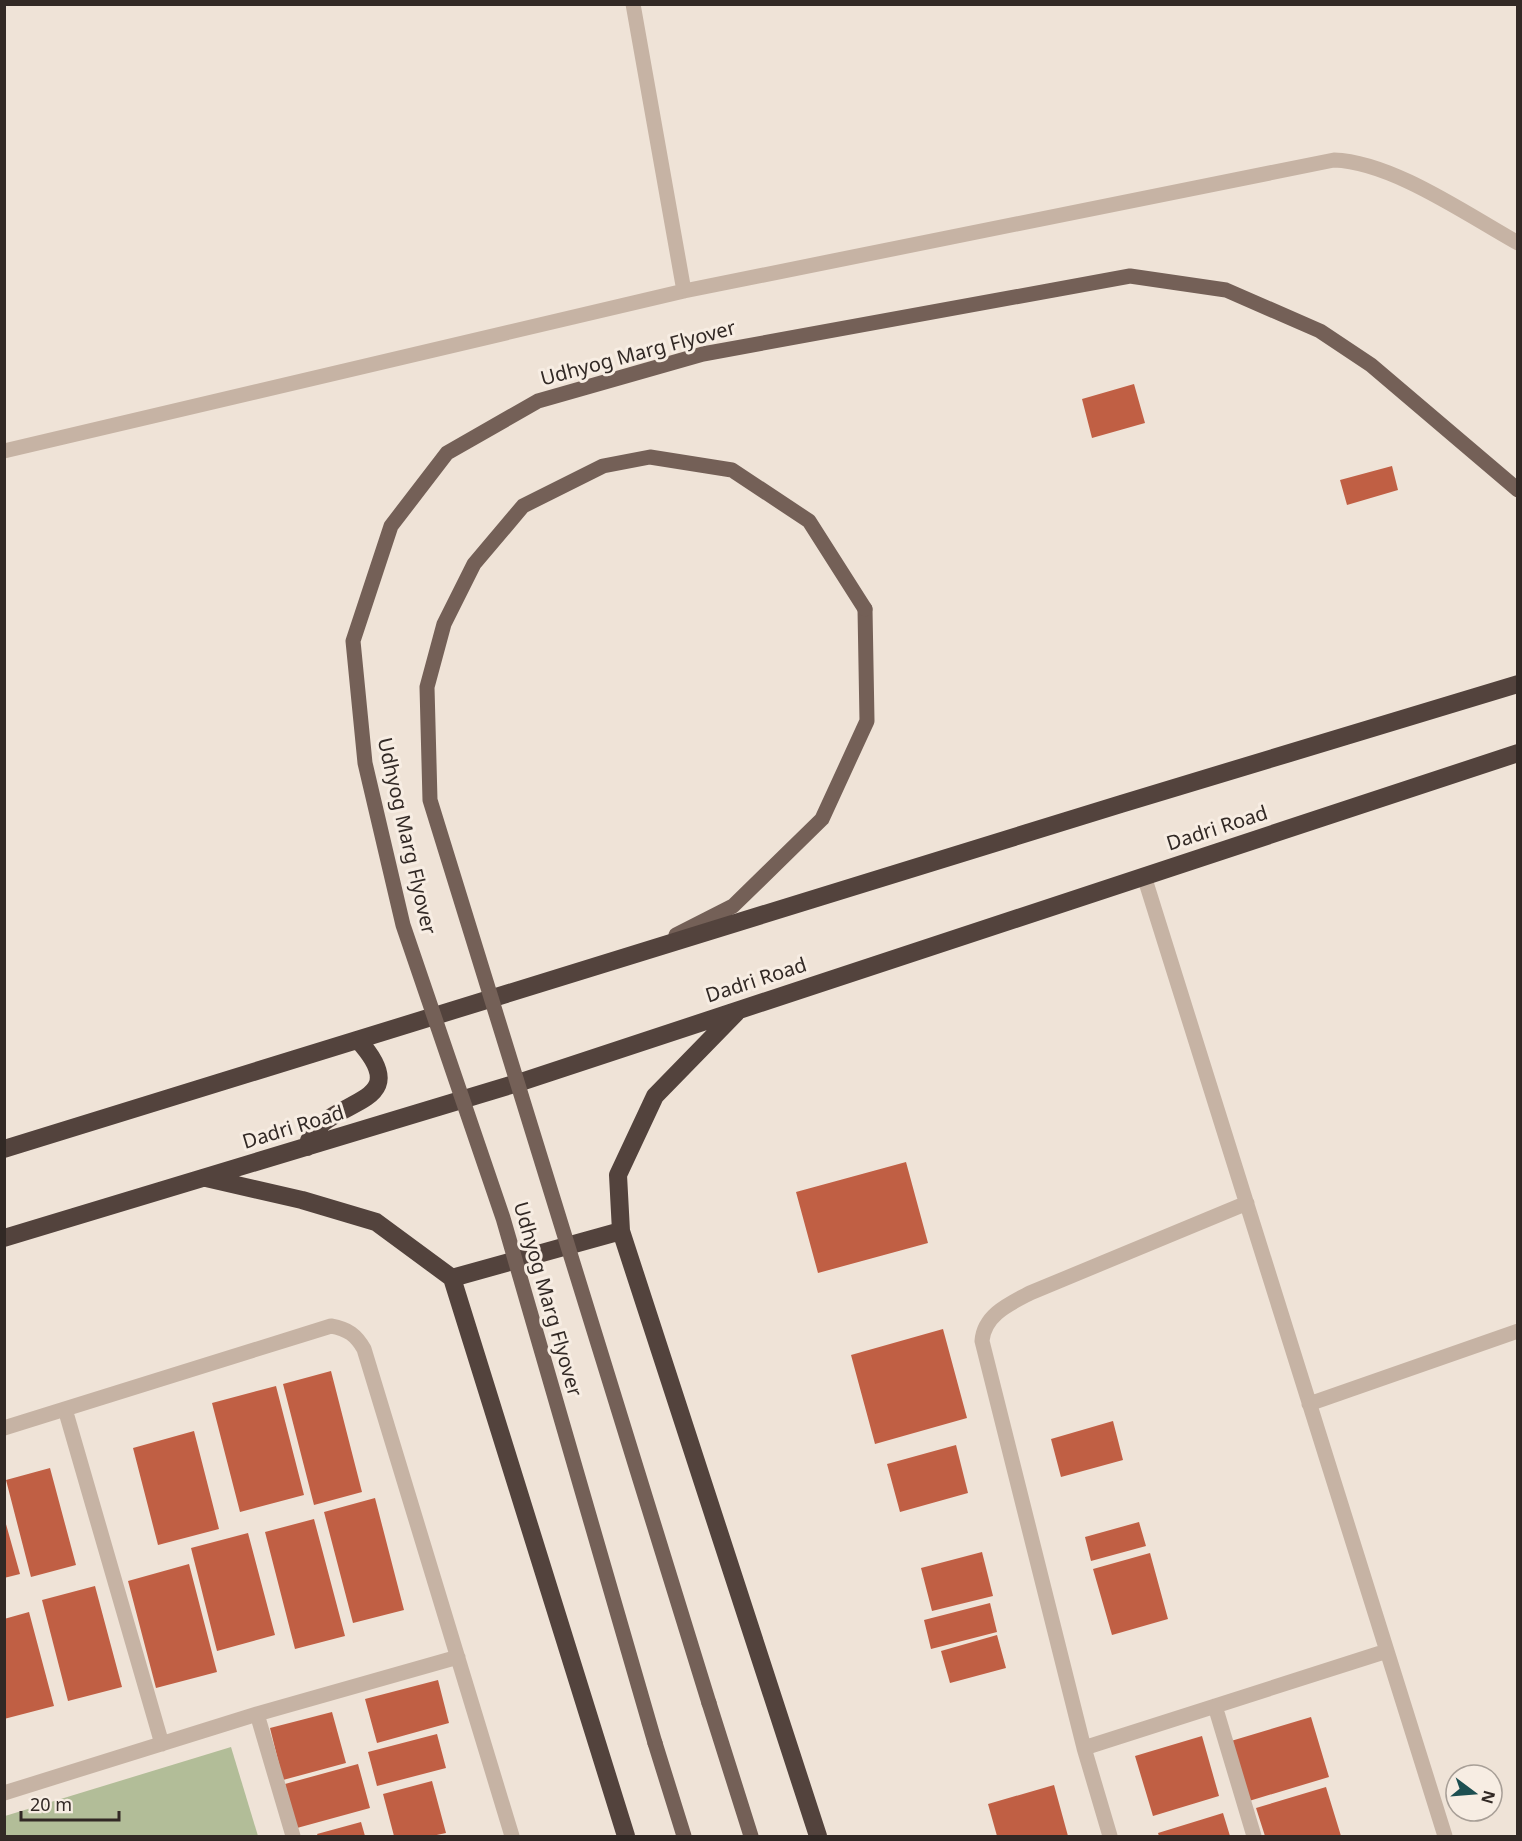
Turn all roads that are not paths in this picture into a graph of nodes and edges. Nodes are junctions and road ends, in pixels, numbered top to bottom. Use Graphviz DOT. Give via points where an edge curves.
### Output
graph roads {
  1 [pos="633,4"];
  2 [pos="1518,243"];
  3 [pos="684,291"];
  4 [pos="4,451"];
  5 [pos="1518,490"];
  6 [pos="1518,684"];
  7 [pos="1518,753"];
  8 [pos="1144,876"];
  9 [pos="644,952"];
  10 [pos="740,1009"];
  11 [pos="358,1040"];
  12 [pos="307,1147"];
  13 [pos="4,1149"];
  14 [pos="205,1178"];
  15 [pos="1246,1203"];
  16 [pos="621,1231"];
  17 [pos="4,1238"];
  18 [pos="452,1278"];
  19 [pos="1518,1331"];
  20 [pos="1309,1404"];
  21 [pos="65,1409"];
  22 [pos="4,1428"];
  23 [pos="1387,1651"];
  24 [pos="458,1657"];
  25 [pos="1215,1706"];
  26 [pos="257,1714"];
  27 [pos="162,1744"];
  28 [pos="1084,1748"];
  29 [pos="4,1793"];
  30 [pos="293,1836"];
  31 [pos="512,1836"];
  32 [pos="626,1836"];
  33 [pos="684,1836"];
  34 [pos="751,1836"];
  35 [pos="818,1836"];
  36 [pos="1110,1836"];
  37 [pos="1254,1836"];
  38 [pos="1445,1836"];
  1 -- 3 [label="street"];
  2 -- 3 [label="street" via="1401,178 1353,161 1334,160"];
  3 -- 4 [label="street"];
  5 -- 33 [label="main road, Udhyog Marg Flyover, bridge" via="1371,365 1320,331 1226,290 1130,276 703,354 538,401 447,453 391,526 353,641 365,763 403,925 503,1218"];
  6 -- 9 [label="highway"];
  7 -- 8 [label="highway, Dadri Road"];
  8 -- 10 [label="highway, Dadri Road"];
  8 -- 15 [label="street"];
  9 -- 11 [label="highway"];
  9 -- 34 [label="main road, Udhyog Marg Flyover, bridge" via="733,906 822,819 867,721 865,609 809,521 732,470 650,457 603,466 523,506 474,564 444,624 427,687 430,800"];
  10 -- 12 [label="highway, Dadri Road" via="524,1081"];
  10 -- 16 [label="highway" via="655,1096 618,1175"];
  11 -- 12 [label="highway" via="377,1066 376,1089 369,1098 321,1122 309,1137"];
  11 -- 13 [label="highway"];
  12 -- 14 [label="highway, Dadri Road"];
  14 -- 17 [label="highway, Dadri Road"];
  14 -- 18 [label="highway" via="376,1222"];
  15 -- 20 [label="street"];
  15 -- 28 [label="street" via="1030,1293 1006,1305 982,1330"];
  16 -- 18 [label="highway"];
  16 -- 35 [label="highway"];
  18 -- 32 [label="highway"];
  19 -- 20 [label="street"];
  20 -- 23 [label="street"];
  21 -- 22 [label="street"];
  21 -- 24 [label="street" via="331,1326 356,1335 364,1349"];
  21 -- 27 [label="street"];
  23 -- 25 [label="street"];
  23 -- 38 [label="street"];
  24 -- 26 [label="street"];
  24 -- 31 [label="street"];
  25 -- 28 [label="street"];
  25 -- 37 [label="street"];
  26 -- 27 [label="street"];
  26 -- 30 [label="street"];
  27 -- 29 [label="street"];
  28 -- 36 [label="street"];
}
